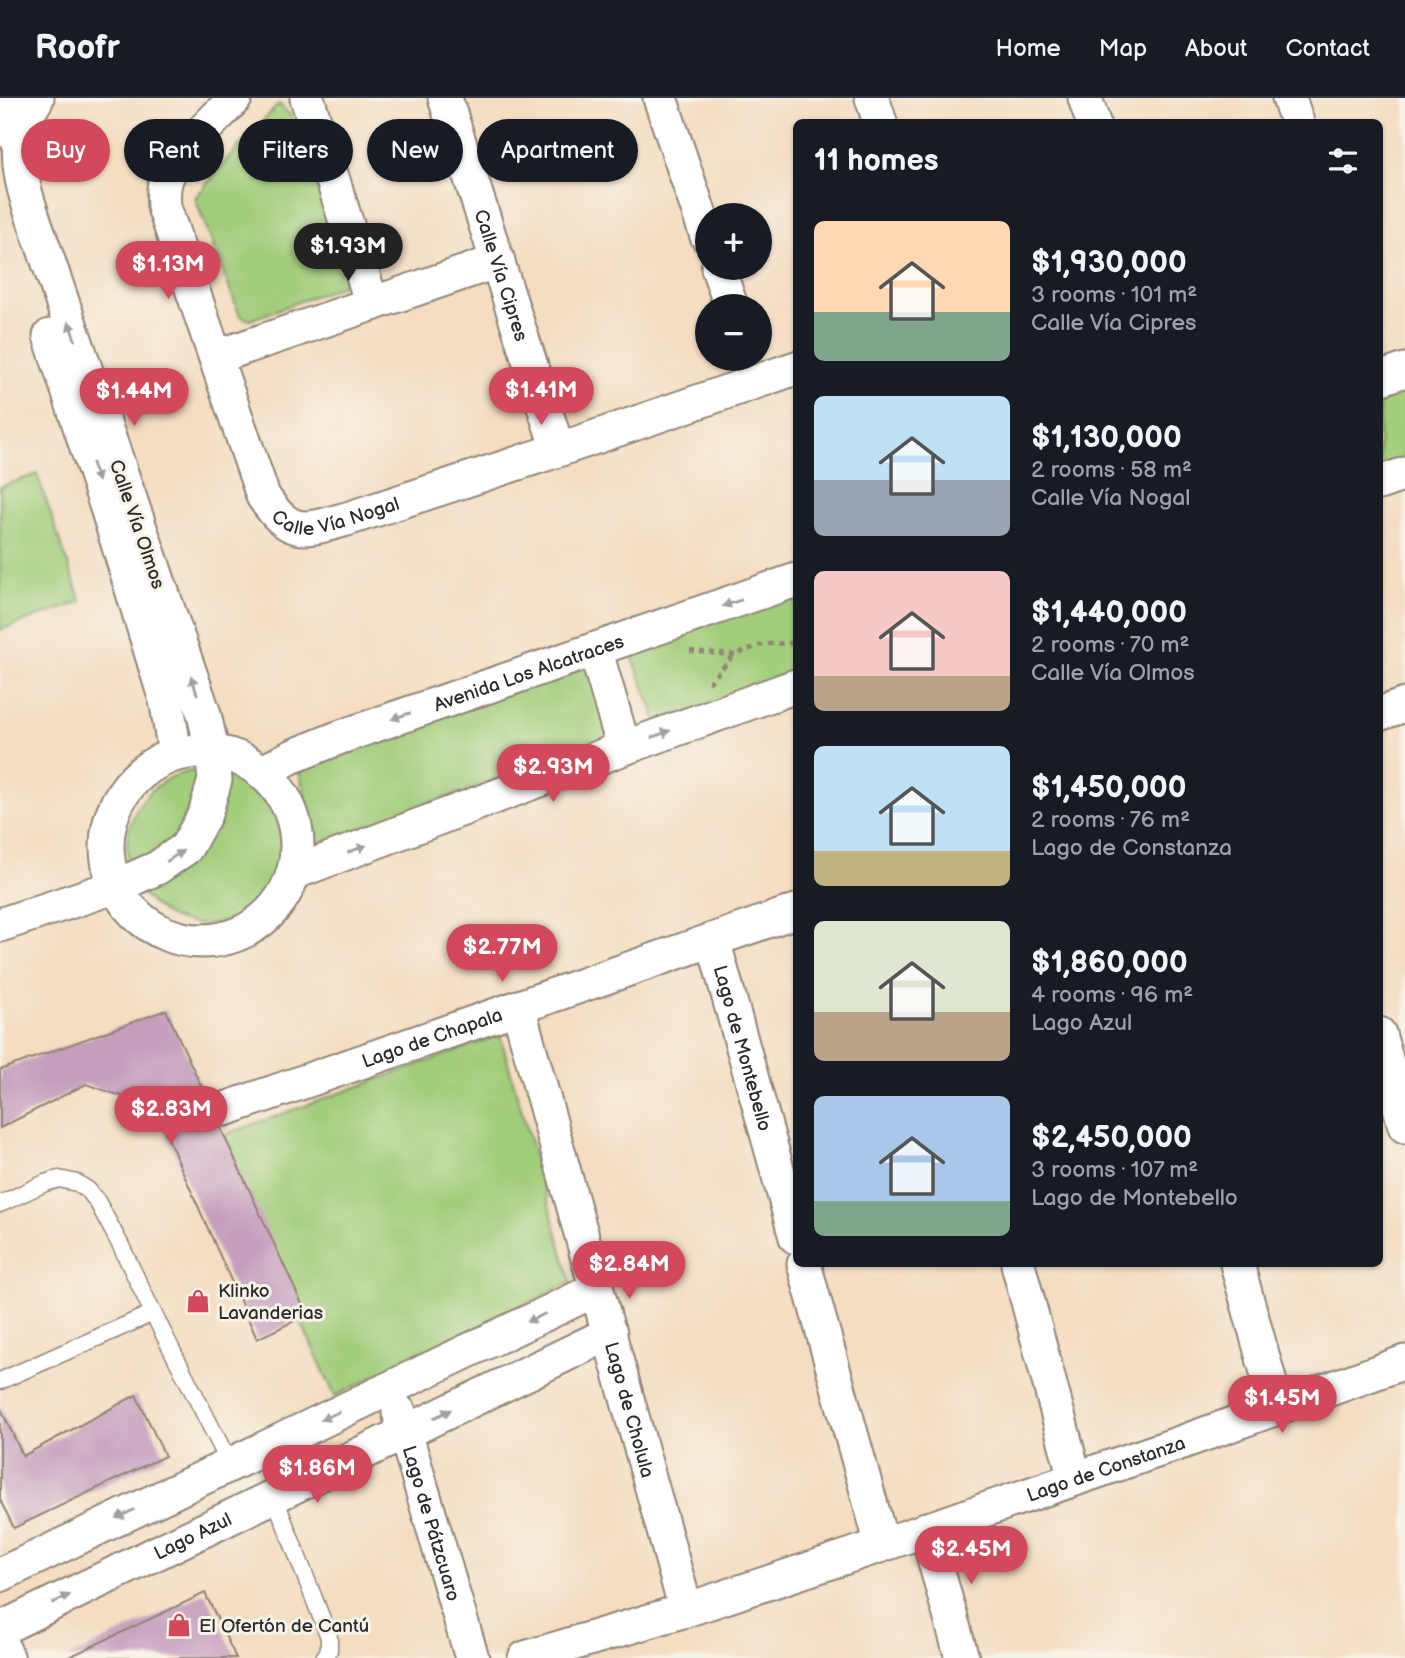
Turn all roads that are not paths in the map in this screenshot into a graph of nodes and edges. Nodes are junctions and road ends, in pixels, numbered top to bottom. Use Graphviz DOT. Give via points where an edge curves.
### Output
graph roads {
  1 [pos="8,98"];
  2 [pos="37,98"];
  3 [pos="235,98"];
  4 [pos="307,98"];
  5 [pos="445,98"];
  6 [pos="660,98"];
  7 [pos="872,98"];
  8 [pos="1085,98"];
  9 [pos="1289,98"];
  10 [pos="879,119"];
  11 [pos="1092,119"];
  12 [pos="1296,119"];
  13 [pos="0,130"];
  14 [pos="0,173"];
  15 [pos="696,203"];
  16 [pos="498,261"];
  17 [pos="372,304"];
  18 [pos="216,357"];
  19 [pos="793,368"];
  20 [pos="772,369"];
  21 [pos="1405,370"];
  22 [pos="751,371"];
  23 [pos="1383,378"];
  24 [pos="558,450"];
  25 [pos="1405,474"];
  26 [pos="1383,482"];
  27 [pos="793,581"];
  28 [pos="595,649"];
  29 [pos="793,687"];
  30 [pos="1405,705"];
  31 [pos="1383,713"];
  32 [pos="624,748"];
  33 [pos="212,750"];
  34 [pos="176,754"];
  35 [pos="263,772"];
  36 [pos="293,873"];
  37 [pos="114,887"];
  38 [pos="793,913"];
  39 [pos="0,925"];
  40 [pos="713,940"];
  41 [pos="519,1007"];
  42 [pos="1383,1048"];
  43 [pos="225,1109"];
  44 [pos="1405,1126"];
  45 [pos="0,1204"];
  46 [pos="793,1226"];
  47 [pos="805,1267"];
  48 [pos="1019,1267"];
  49 [pos="1238,1267"];
  50 [pos="597,1289"];
  51 [pos="153,1313"];
  52 [pos="610,1333"];
  53 [pos="1405,1362"];
  54 [pos="0,1381"];
  55 [pos="391,1387"];
  56 [pos="1277,1408"];
  57 [pos="406,1432"];
  58 [pos="230,1464"];
  59 [pos="1075,1479"];
  60 [pos="274,1496"];
  61 [pos="926,1529"];
  62 [pos="882,1545"];
  63 [pos="0,1575"];
  64 [pos="686,1610"];
  65 [pos="0,1629"];
  66 [pos="0,1648"];
  67 [pos="5,1658"];
  68 [pos="324,1658"];
  69 [pos="472,1658"];
  70 [pos="525,1658"];
  71 [pos="962,1658"];
  1 -- 13 [label="street"];
  33 -- 2 [label="street, Calle Vía Olmos, one-way" via="204,714 22,180 21,138"];
  3 -- 18 [label="street, Calle Vía Nogal" via="178,159 163,193"];
  4 -- 17 [label="street"];
  5 -- 16 [label="street, Calle Vía Cipres"];
  6 -- 15 [label="street"];
  7 -- 10 [label="street"];
  8 -- 11 [label="street"];
  9 -- 12 [label="street"];
  14 -- 34 [label="street, Calle Vía Olmos, one-way" via="167,704"];
  16 -- 17 [label="street"];
  16 -- 24 [label="street, Calle Vía Cipres"];
  17 -- 18 [label="street"];
  18 -- 24 [label="street, Calle Vía Nogal" via="262,496 280,519 300,529 347,519"];
  19 -- 20 [label="street, Calle Vía Nogal"];
  21 -- 23 [label="street"];
  22 -- 24 [label="street, Calle Vía Nogal"];
  25 -- 26 [label="street"];
  27 -- 28 [label="street, Avenida Los Alcatraces, one-way"];
  28 -- 32 [label="street"];
  28 -- 35 [label="street, Avenida Los Alcatraces, one-way" via="338,738"];
  32 -- 29 [label="street, one-way"];
  30 -- 31 [label="street"];
  36 -- 32 [label="street, one-way"];
  33 -- 34 [label="street"];
  33 -- 35 [label="street"];
  37 -- 33 [label="street, one-way" via="158,868 187,848 205,814 215,780"];
  34 -- 37 [label="street" via="152,764 132,781 117,803 108,827 107,853"];
  35 -- 36 [label="street" via="278,789 292,818 297,851"];
  36 -- 37 [label="street" via="269,914 228,938 205,941 159,931 139,917"];
  37 -- 39 [label="street"];
  38 -- 40 [label="street, Lago de Chapala"];
  40 -- 41 [label="street, Lago de Chapala"];
  40 -- 46 [label="street, Lago de Montebello"];
  41 -- 43 [label="street, Lago de Chapala"];
  41 -- 50 [label="street, Lago de Cholula"];
  42 -- 44 [label="street"];
  45 -- 51 [label="lane" via="59,1179 89,1190"];
  47 -- 62 [label="street"];
  48 -- 59 [label="street"];
  49 -- 56 [label="street"];
  50 -- 52 [label="street, Lago de Cholula"];
  50 -- 55 [label="street, one-way"];
  51 -- 54 [label="lane"];
  51 -- 58 [label="lane"];
  57 -- 52 [label="street, Lago Azul, one-way"];
  52 -- 64 [label="street, Lago de Cholula"];
  53 -- 56 [label="street, Lago de Constanza"];
  55 -- 57 [label="street, Lago de Pátzcuaro"];
  55 -- 58 [label="street, one-way"];
  56 -- 59 [label="street, Lago de Constanza"];
  57 -- 60 [label="street, Lago Azul"];
  57 -- 69 [label="street, Lago de Pátzcuaro"];
  58 -- 63 [label="street, one-way"];
  59 -- 61 [label="street, Lago de Constanza"];
  65 -- 60 [label="street, Lago Azul, one-way"];
  60 -- 68 [label="lane" via="329,1637"];
  61 -- 62 [label="street, Lago de Constanza"];
  61 -- 71 [label="street"];
  62 -- 64 [label="street, Lago de Constanza"];
  64 -- 70 [label="street, Lago de Constanza"];
  66 -- 67 [label="street"];
}
